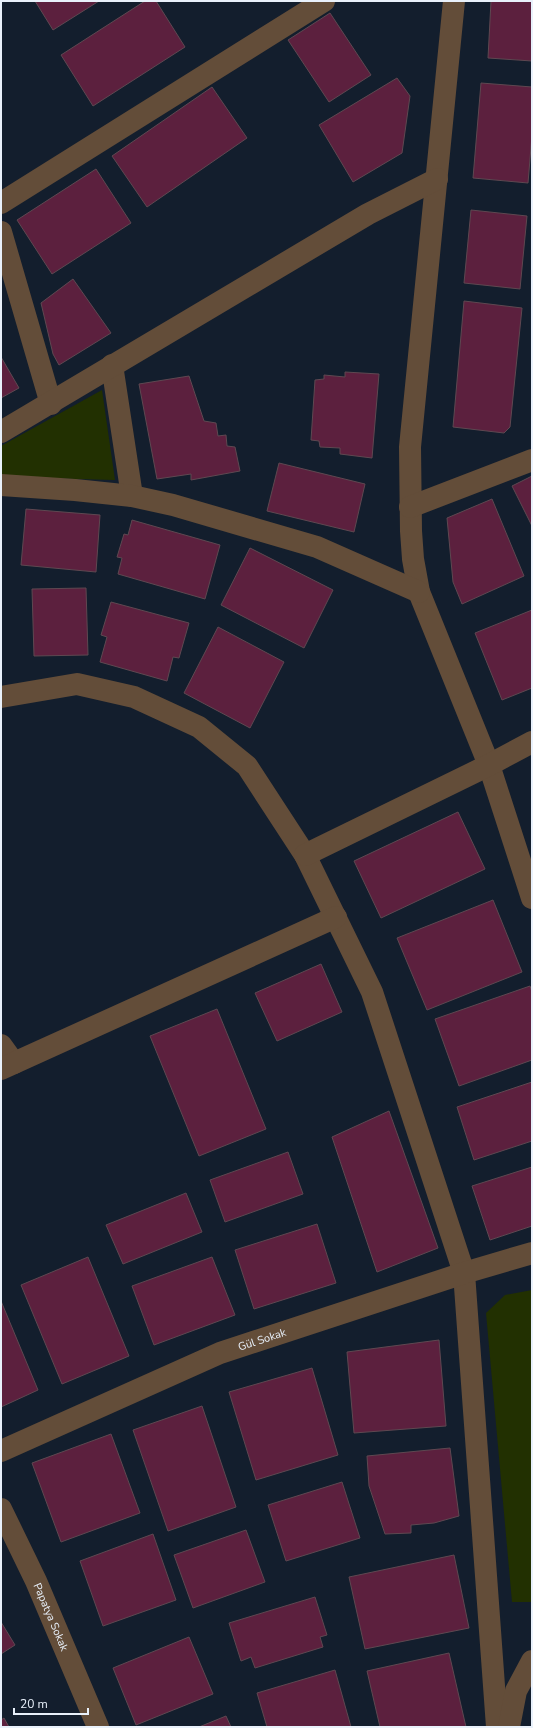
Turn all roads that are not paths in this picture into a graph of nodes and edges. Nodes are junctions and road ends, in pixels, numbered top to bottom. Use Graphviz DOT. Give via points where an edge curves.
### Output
graph roads {
  1 [pos="324,1"];
  2 [pos="454,1"];
  3 [pos="437,179"];
  4 [pos="1,204"];
  5 [pos="1,232"];
  6 [pos="112,365"];
  7 [pos="50,404"];
  8 [pos="1,432"];
  9 [pos="532,460"];
  10 [pos="1,486"];
  11 [pos="132,496"];
  12 [pos="410,507"];
  13 [pos="419,592"];
  14 [pos="1,697"];
  15 [pos="532,742"];
  16 [pos="489,765"];
  17 [pos="305,855"];
  18 [pos="532,898"];
  19 [pos="336,917"];
  20 [pos="1,1045"];
  21 [pos="7,1066"];
  22 [pos="532,1254"];
  23 [pos="464,1273"];
  24 [pos="1,1451"];
  25 [pos="1,1508"];
  26 [pos="532,1661"];
  27 [pos="524,1690"];
  28 [pos="98,1727"];
  29 [pos="497,1727"];
  30 [pos="509,1727"];
  1 -- 4 [label="street"];
  2 -- 3 [label="street"];
  3 -- 6 [label="street" via="368,214"];
  3 -- 12 [label="street" via="410,447"];
  5 -- 7 [label="street"];
  6 -- 7 [label="street"];
  6 -- 11 [label="street"];
  7 -- 8 [label="street"];
  9 -- 12 [label="street"];
  10 -- 11 [label="street"];
  11 -- 13 [label="street" via="173,505 316,547"];
  12 -- 13 [label="street" via="413,559"];
  13 -- 16 [label="street"];
  14 -- 17 [label="street" via="77,684 134,697 199,727 247,766"];
  15 -- 16 [label="street"];
  16 -- 17 [label="street"];
  16 -- 18 [label="street"];
  17 -- 19 [label="street"];
  19 -- 21 [label="street"];
  19 -- 23 [label="street" via="372,992"];
  20 -- 21 [label="street"];
  22 -- 23 [label="street, Gül Sokak"];
  23 -- 24 [label="street, Gül Sokak" via="220,1353"];
  23 -- 29 [label="street"];
  25 -- 28 [label="street, Papatya Sokak" via="36,1581"];
  26 -- 27 [label="street"];
  27 -- 30 [label="street"];
}
